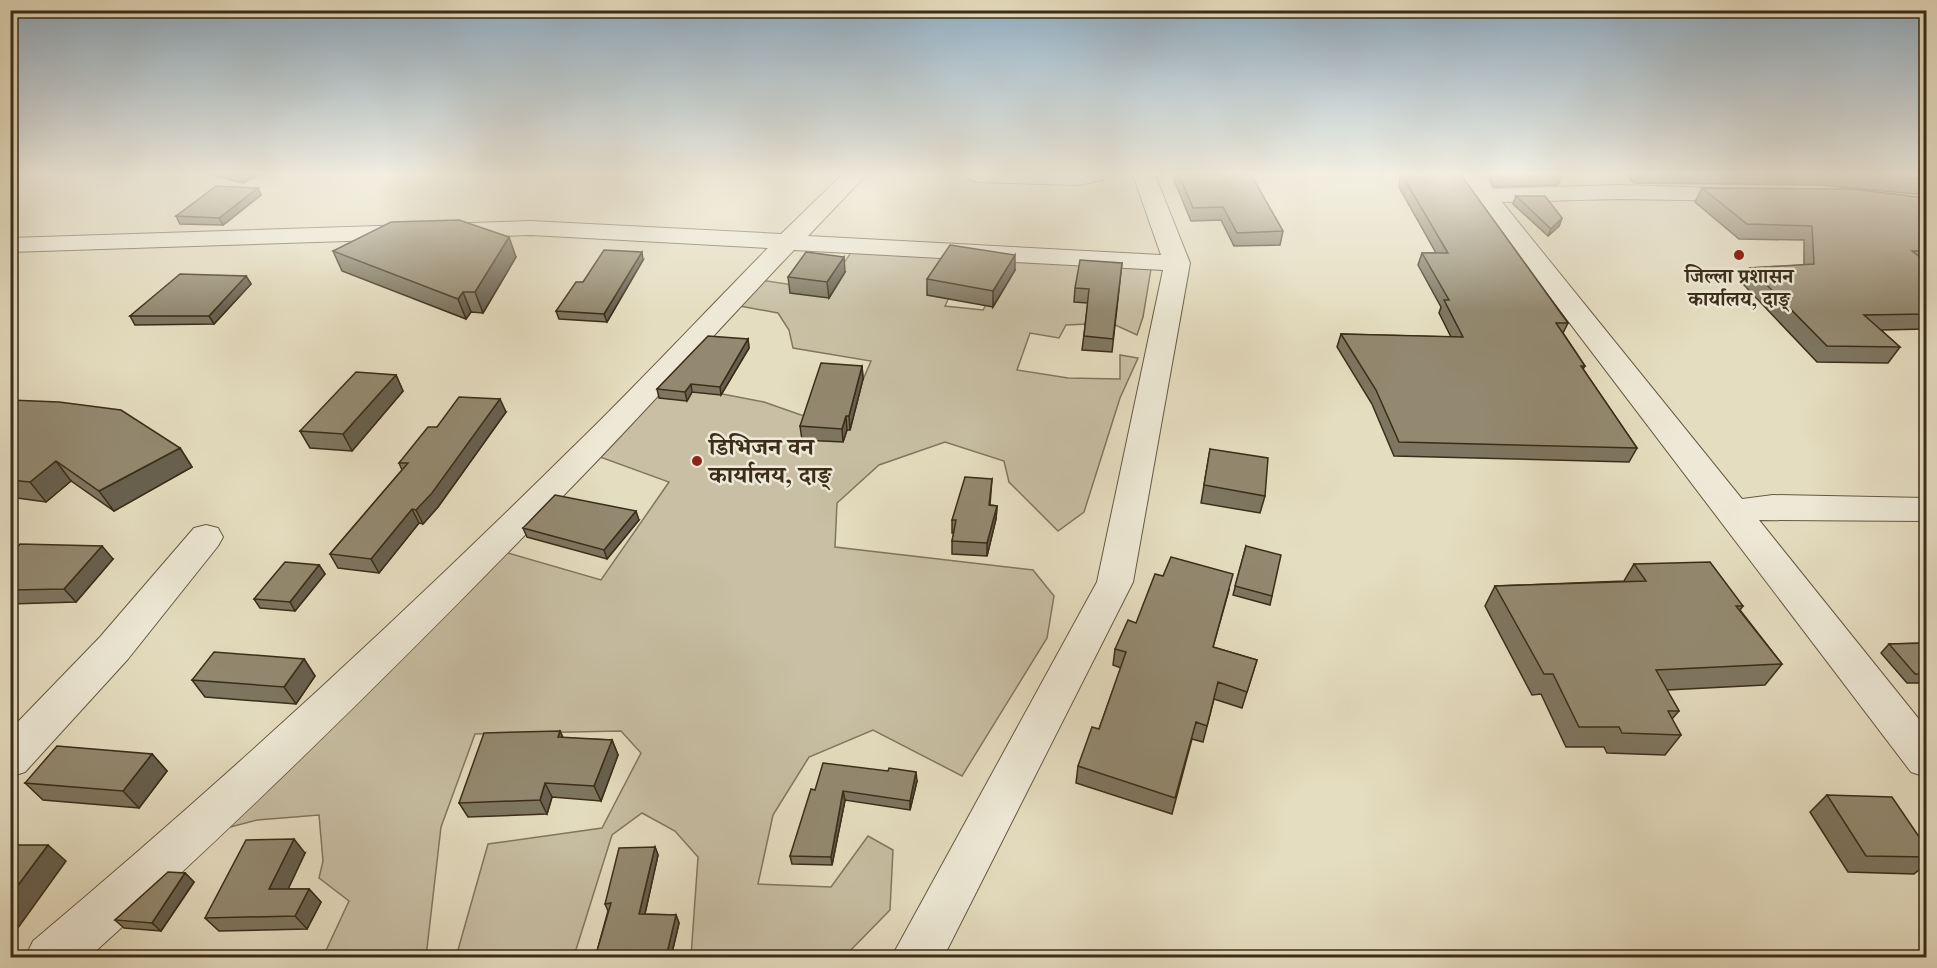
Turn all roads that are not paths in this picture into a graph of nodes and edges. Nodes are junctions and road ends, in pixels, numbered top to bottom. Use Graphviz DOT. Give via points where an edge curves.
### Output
graph roads {
  1 [pos="808,220"];
  2 [pos="1161,220"];
  3 [pos="1507,220"];
  4 [pos="785,242"];
  5 [pos="10,244"];
  6 [pos="1177,263"];
  7 [pos="1926,509"];
  8 [pos="1734,512"];
  9 [pos="206,537"];
  10 [pos="10,759"];
  11 [pos="1926,759"];
  12 [pos="50,957"];
  13 [pos="916,957"];
  1 -- 4 [label="street"];
  2 -- 6 [label="street"];
  3 -- 8 [label="street"];
  4 -- 5 [label="street" via="531,228"];
  4 -- 6 [label="street"];
  4 -- 12 [label="street" via="586,453 380,658 154,869"];
  6 -- 13 [label="street" via="1115,582"];
  7 -- 8 [label="street" via="1773,507"];
  8 -- 11 [label="street"];
  9 -- 10 [label="street" via="114,648"];
}
